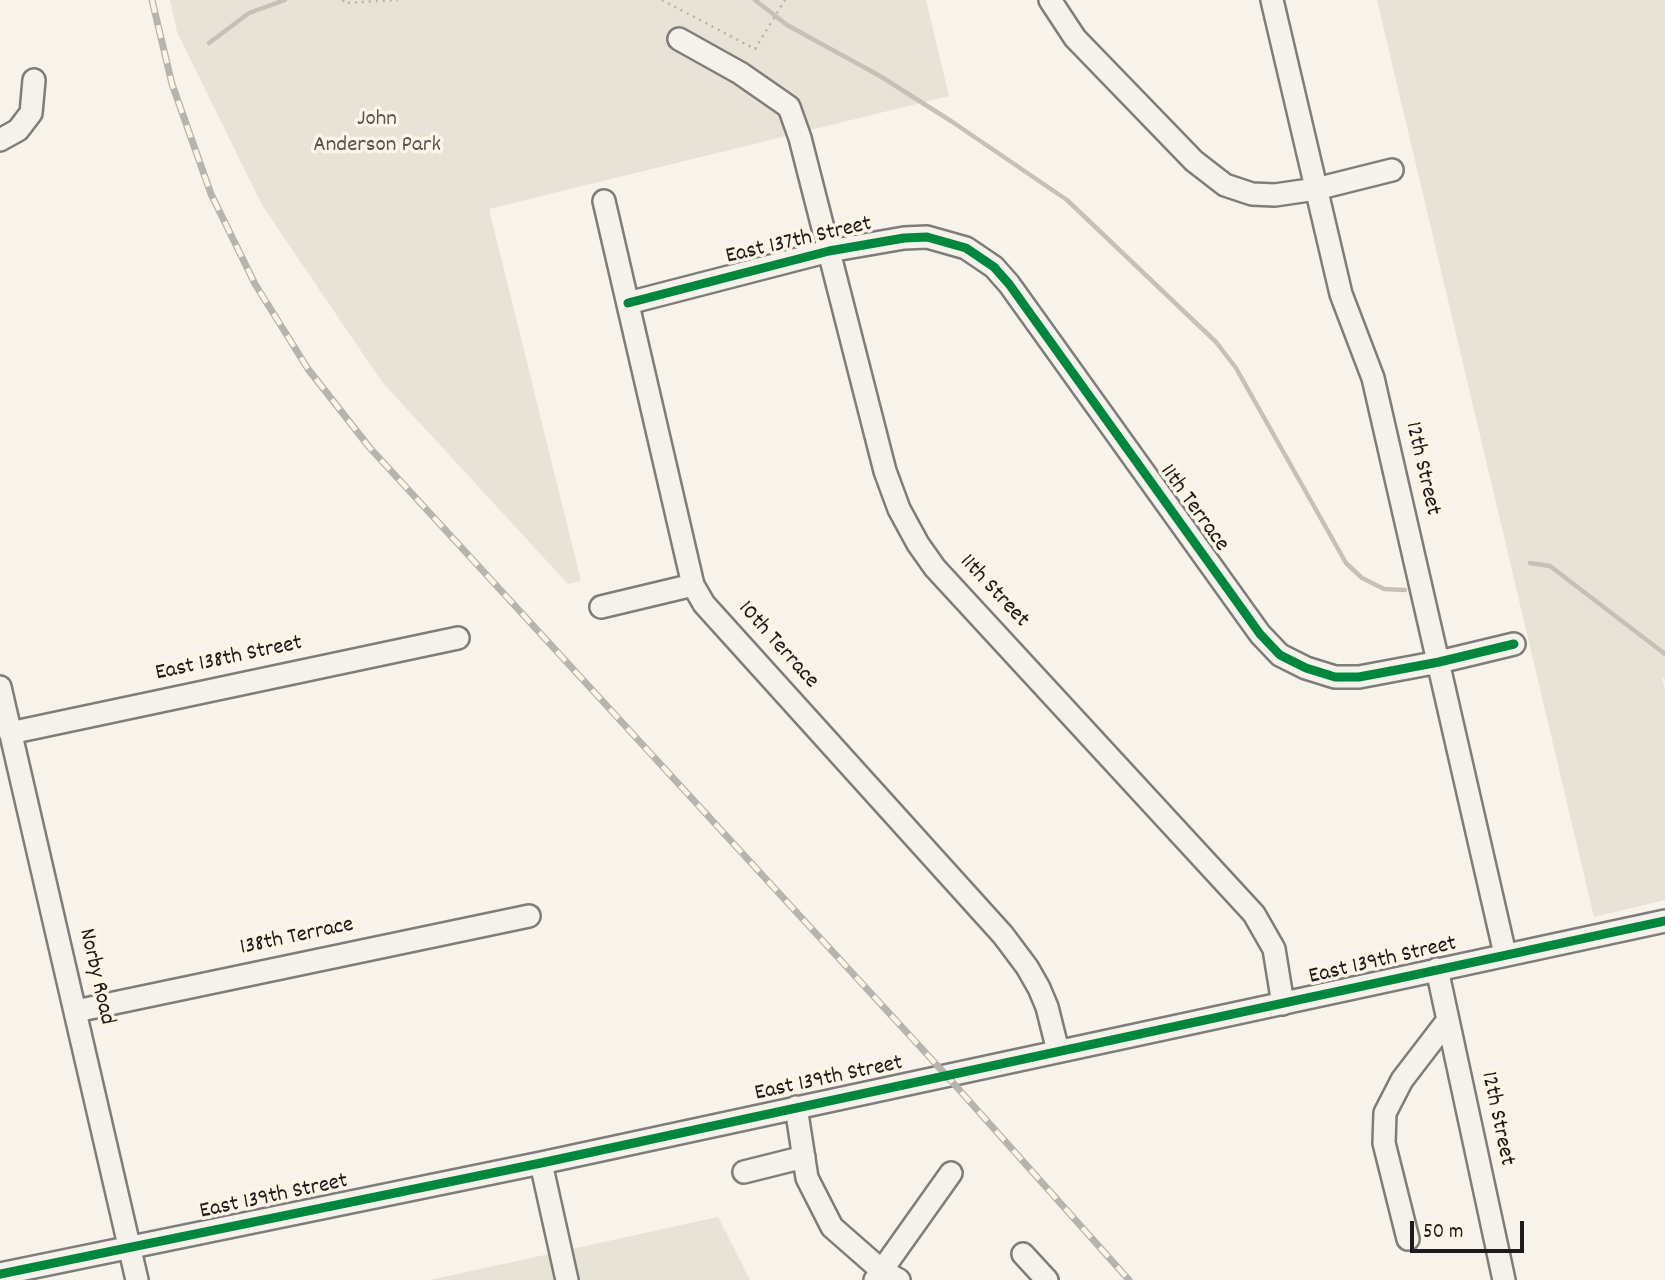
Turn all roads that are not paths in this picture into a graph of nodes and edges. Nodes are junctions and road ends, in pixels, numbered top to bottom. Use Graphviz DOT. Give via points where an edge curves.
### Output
graph roads {
  1 [pos="1050,0"];
  2 [pos="1272,0"];
  3 [pos="679,39"];
  4 [pos="34,80"];
  5 [pos="0,140"];
  6 [pos="1392,170"];
  7 [pos="1316,189"];
  8 [pos="604,201"];
  9 [pos="829,251"];
  10 [pos="977,255"];
  11 [pos="628,303"];
  12 [pos="693,585"];
  13 [pos="601,607"];
  14 [pos="458,638"];
  15 [pos="1514,644"];
  16 [pos="1439,662"];
  17 [pos="0,687"];
  18 [pos="10,733"];
  19 [pos="529,916"];
  20 [pos="1665,921"];
  21 [pos="1505,954"];
  22 [pos="1437,969"];
  23 [pos="1283,1004"];
  24 [pos="76,1011"];
  25 [pos="1448,1020"];
  26 [pos="1058,1051"];
  27 [pos="796,1107"];
  28 [pos="804,1157"];
  29 [pos="541,1163"];
  30 [pos="744,1171"];
  31 [pos="951,1173"];
  32 [pos="1408,1239"];
  33 [pos="128,1247"];
  34 [pos="1023,1254"];
  35 [pos="0,1274"];
  36 [pos="885,1277"];
  37 [pos="137,1280"];
  38 [pos="567,1280"];
  39 [pos="1047,1280"];
  40 [pos="1504,1280"];
  1 -- 7 [label="street" via="1074,38 1194,161 1225,185 1252,194"];
  2 -- 7 [label="street, 12th Street"];
  3 -- 9 [label="street, 11th Street" via="789,107"];
  4 -- 5 [label="street" via="31,113 18,130"];
  6 -- 7 [label="street"];
  7 -- 16 [label="street, 12th Street" via="1341,294 1373,378"];
  8 -- 11 [label="street, 10th Terrace"];
  9 -- 10 [label="street, East 137th Street" via="927,237"];
  9 -- 11 [label="street, East 137th Street"];
  9 -- 23 [label="street, 11th Street" via="884,471 918,544 935,568 1254,914 1274,949"];
  10 -- 16 [label="street, 11th Terrace" via="1009,284 1260,634 1280,655 1335,677"];
  11 -- 12 [label="street, 10th Terrace"];
  12 -- 13 [label="street"];
  12 -- 26 [label="street, 10th Terrace" via="1027,967 1047,1007"];
  14 -- 18 [label="street, East 138th Street"];
  15 -- 16 [label="street"];
  16 -- 21 [label="street, 12th Street"];
  17 -- 18 [label="street, Norby Road"];
  18 -- 24 [label="street, Norby Road"];
  19 -- 24 [label="street, 138th Terrace"];
  20 -- 21 [label="street, East 139th Street"];
  21 -- 22 [label="street, East 139th Street"];
  22 -- 23 [label="street, East 139th Street"];
  22 -- 25 [label="street, 12th Street"];
  23 -- 26 [label="street, East 139th Street"];
  24 -- 33 [label="street, Norby Road"];
  25 -- 32 [label="street" via="1402,1080 1385,1113 1384,1143"];
  25 -- 40 [label="street, 12th Street"];
  26 -- 27 [label="street, East 139th Street"];
  27 -- 28 [label="street"];
  27 -- 29 [label="street, East 139th Street"];
  28 -- 30 [label="street"];
  28 -- 36 [label="street" via="807,1178 832,1227"];
  29 -- 33 [label="street, East 139th Street"];
  29 -- 38 [label="street"];
  31 -- 36 [label="street"];
  33 -- 35 [label="street, East 139th Street"];
  33 -- 37 [label="street, Norby Road"];
  34 -- 39 [label="street"];
}
